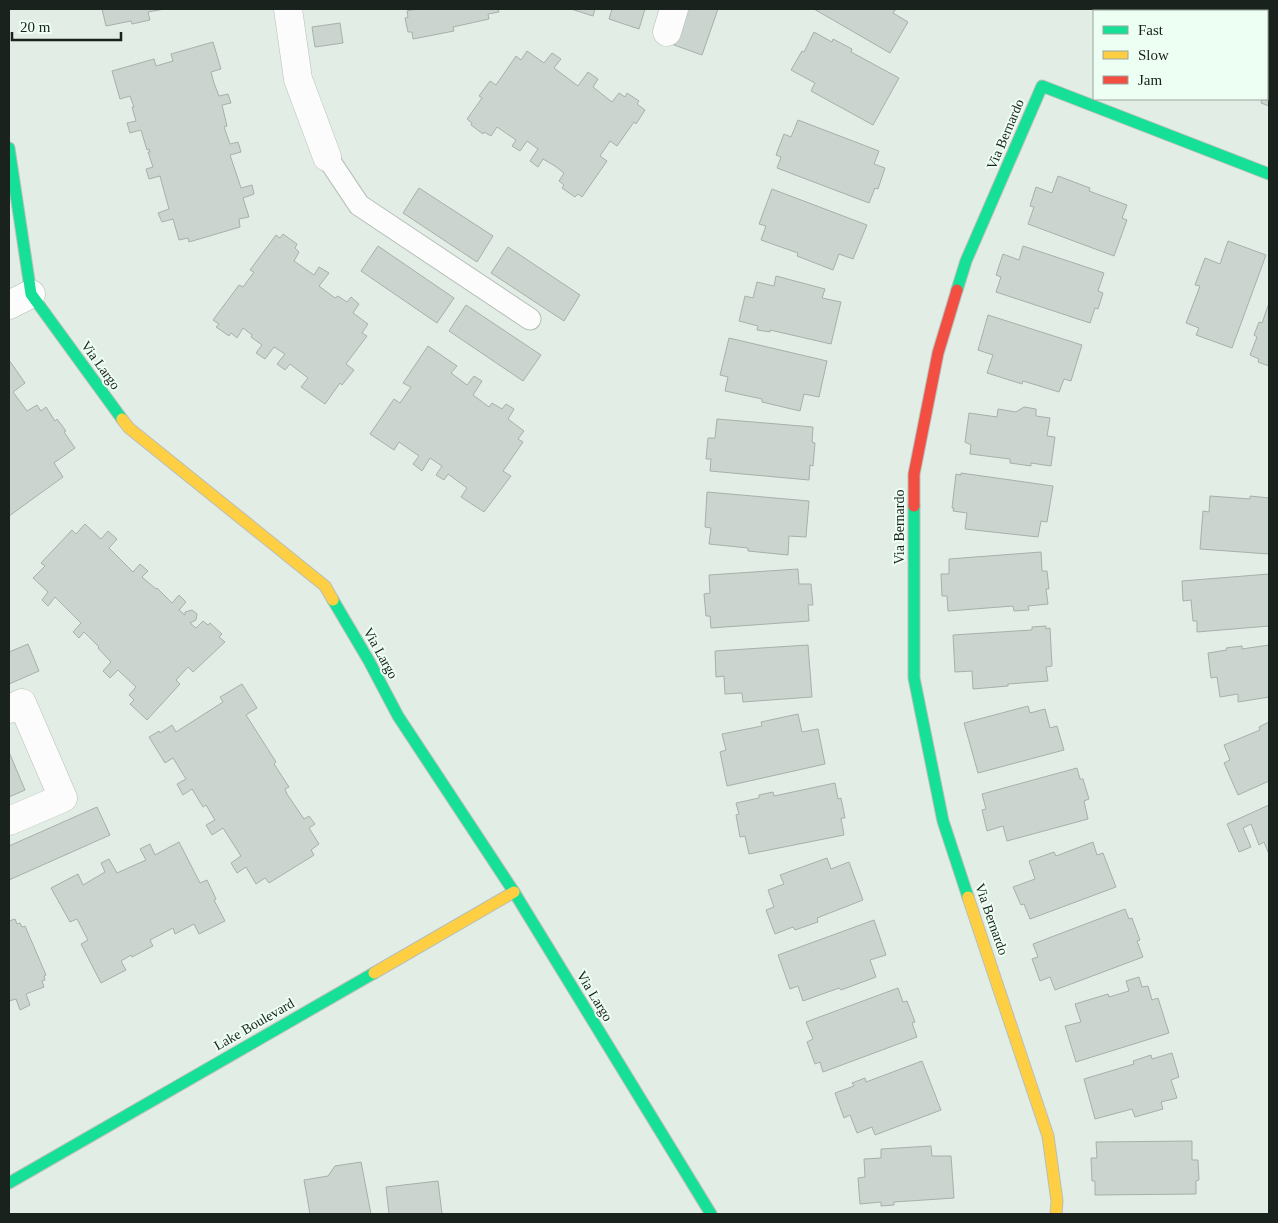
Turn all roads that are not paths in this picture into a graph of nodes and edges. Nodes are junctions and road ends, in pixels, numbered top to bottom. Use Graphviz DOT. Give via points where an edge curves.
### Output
graph roads {
  1 [pos="288,9"];
  2 [pos="9,148"];
  3 [pos="327,157"];
  4 [pos="1269,174"];
  5 [pos="20,300"];
  6 [pos="530,320"];
  7 [pos="9,708"];
  8 [pos="9,821"];
  9 [pos="514,892"];
  10 [pos="9,1183"];
  11 [pos="711,1214"];
  12 [pos="1056,1214"];
  1 -- 3 [label="street" via="298,79"];
  2 -- 5 [label="street, Via Largo"];
  3 -- 6 [label="lane" via="359,205"];
  4 -- 12 [label="street, Via Bernardo" via="1042,86 966,261 938,353 914,474 914,678 943,821 1048,1136"];
  5 -- 9 [label="street, Via Largo" via="129,428 325,586 398,716"];
  7 -- 8 [label="street" via="22,703 63,798"];
  9 -- 10 [label="street, Lake Boulevard"];
  9 -- 11 [label="street, Via Largo"];
}
